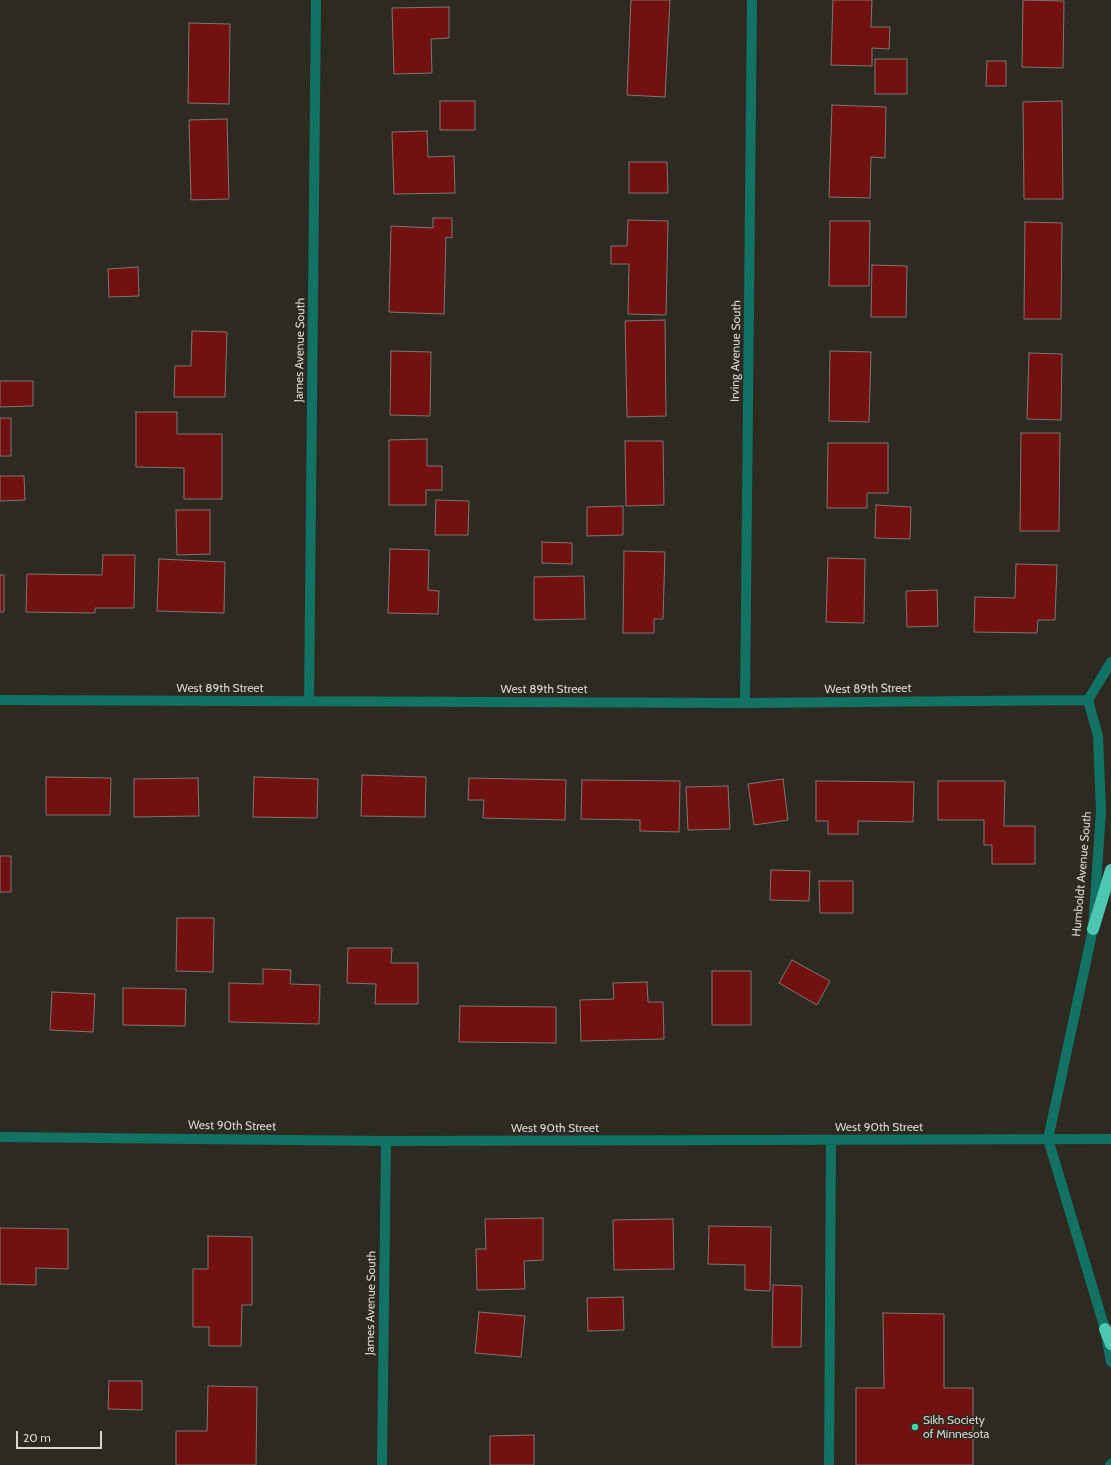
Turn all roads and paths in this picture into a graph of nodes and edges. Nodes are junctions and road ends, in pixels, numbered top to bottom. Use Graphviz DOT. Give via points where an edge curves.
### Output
graph roads {
  1 [pos="316,0"];
  2 [pos="752,0"];
  3 [pos="1111,662"];
  4 [pos="0,700"];
  5 [pos="1088,700"];
  6 [pos="309,701"];
  7 [pos="745,703"];
  8 [pos="1111,870"];
  9 [pos="1093,928"];
  10 [pos="0,1137"];
  11 [pos="1048,1139"];
  12 [pos="1111,1139"];
  13 [pos="831,1140"];
  14 [pos="386,1141"];
  15 [pos="1105,1329"];
  16 [pos="1111,1344"];
  17 [pos="1111,1362"];
  18 [pos="382,1465"];
  19 [pos="829,1465"];
  1 -- 6 [label="street, James Avenue South"];
  2 -- 7 [label="street, Irving Avenue South"];
  3 -- 5 [label="street"];
  4 -- 6 [label="street, West 89th Street"];
  5 -- 7 [label="street, West 89th Street"];
  5 -- 9 [label="street, Humboldt Avenue South" via="1098,736 1101,811"];
  6 -- 7 [label="street, West 89th Street"];
  8 -- 9 [label="highway"];
  9 -- 11 [label="street, Humboldt Avenue South"];
  10 -- 14 [label="street, West 90th Street"];
  11 -- 12 [label="street, West 90th Street"];
  11 -- 13 [label="street, West 90th Street"];
  11 -- 15 [label="street"];
  13 -- 14 [label="street, West 90th Street"];
  13 -- 19 [label="street"];
  14 -- 18 [label="street, James Avenue South"];
  15 -- 16 [label="highway"];
  15 -- 17 [label="street"];
}
